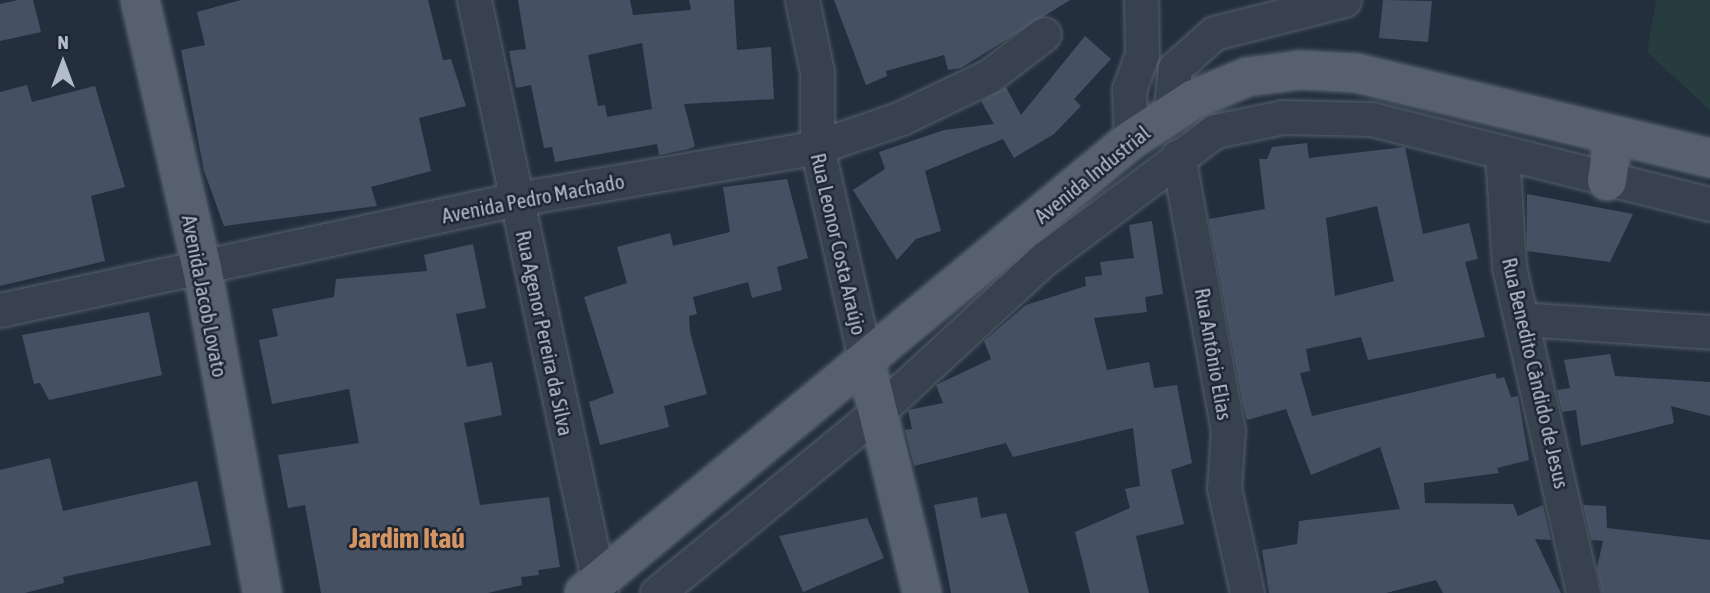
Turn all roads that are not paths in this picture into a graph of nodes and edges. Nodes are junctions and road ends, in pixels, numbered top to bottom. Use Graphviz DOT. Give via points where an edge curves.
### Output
graph roads {
  1 [pos="139,0"];
  2 [pos="474,0"];
  3 [pos="802,0"];
  4 [pos="1141,0"];
  5 [pos="1344,0"];
  6 [pos="1044,34"];
  7 [pos="1170,114"];
  8 [pos="1613,136"];
  9 [pos="1131,139"];
  10 [pos="817,147"];
  11 [pos="1502,152"];
  12 [pos="1178,156"];
  13 [pos="1710,158"];
  14 [pos="1607,181"];
  15 [pos="517,200"];
  16 [pos="1710,204"];
  17 [pos="202,268"];
  18 [pos="0,310"];
  19 [pos="1521,319"];
  20 [pos="1710,332"];
  21 [pos="866,363"];
  22 [pos="880,410"];
  23 [pos="594,590"];
  24 [pos="262,593"];
  25 [pos="657,593"];
  26 [pos="922,593"];
  27 [pos="1247,593"];
  28 [pos="1583,593"];
  1 -- 17 [label="main road, Avenida Jacob Lovato"];
  2 -- 15 [label="street, Rua Agenor Pereira da Silva"];
  3 -- 10 [label="street, Rua Leonor Costa Araújo" via="817,72"];
  4 -- 9 [label="street" via="1142,54 1129,90"];
  5 -- 7 [label="street" via="1214,33 1175,68"];
  6 -- 10 [label="street, Avenida Pedro Machado" via="989,76 901,118"];
  7 -- 8 [label="main road, Avenida Industrial" via="1247,77 1300,69 1356,73"];
  7 -- 9 [label="main road, Avenida Industrial"];
  8 -- 13 [label="main road, Avenida Industrial"];
  8 -- 14 [label="main road"];
  9 -- 21 [label="main road, Avenida Industrial"];
  10 -- 15 [label="street, Avenida Pedro Machado"];
  10 -- 21 [label="street, Rua Leonor Costa Araújo"];
  11 -- 12 [label="street, Avenida Industrial" via="1371,119 1283,117 1215,131"];
  11 -- 14 [label="street, Avenida Industrial"];
  11 -- 19 [label="street, Rua Benedito Cândido de Jesus" via="1501,203"];
  12 -- 22 [label="street, Avenida Industrial" via="1045,258"];
  12 -- 27 [label="street, Rua Antônio Elias" via="1228,430 1224,488"];
  14 -- 16 [label="street, Avenida Industrial"];
  15 -- 17 [label="street, Avenida Pedro Machado"];
  15 -- 23 [label="street, Rua Agenor Pereira da Silva"];
  17 -- 18 [label="street, Avenida Pedro Machado"];
  17 -- 24 [label="main road, Avenida Jacob Lovato"];
  19 -- 20 [label="street"];
  19 -- 28 [label="street, Rua Benedito Cândido de Jesus"];
  21 -- 22 [label="main road"];
  21 -- 23 [label="main road, Avenida Industrial"];
  22 -- 25 [label="street, Avenida Industrial"];
  22 -- 26 [label="main road"];
}
